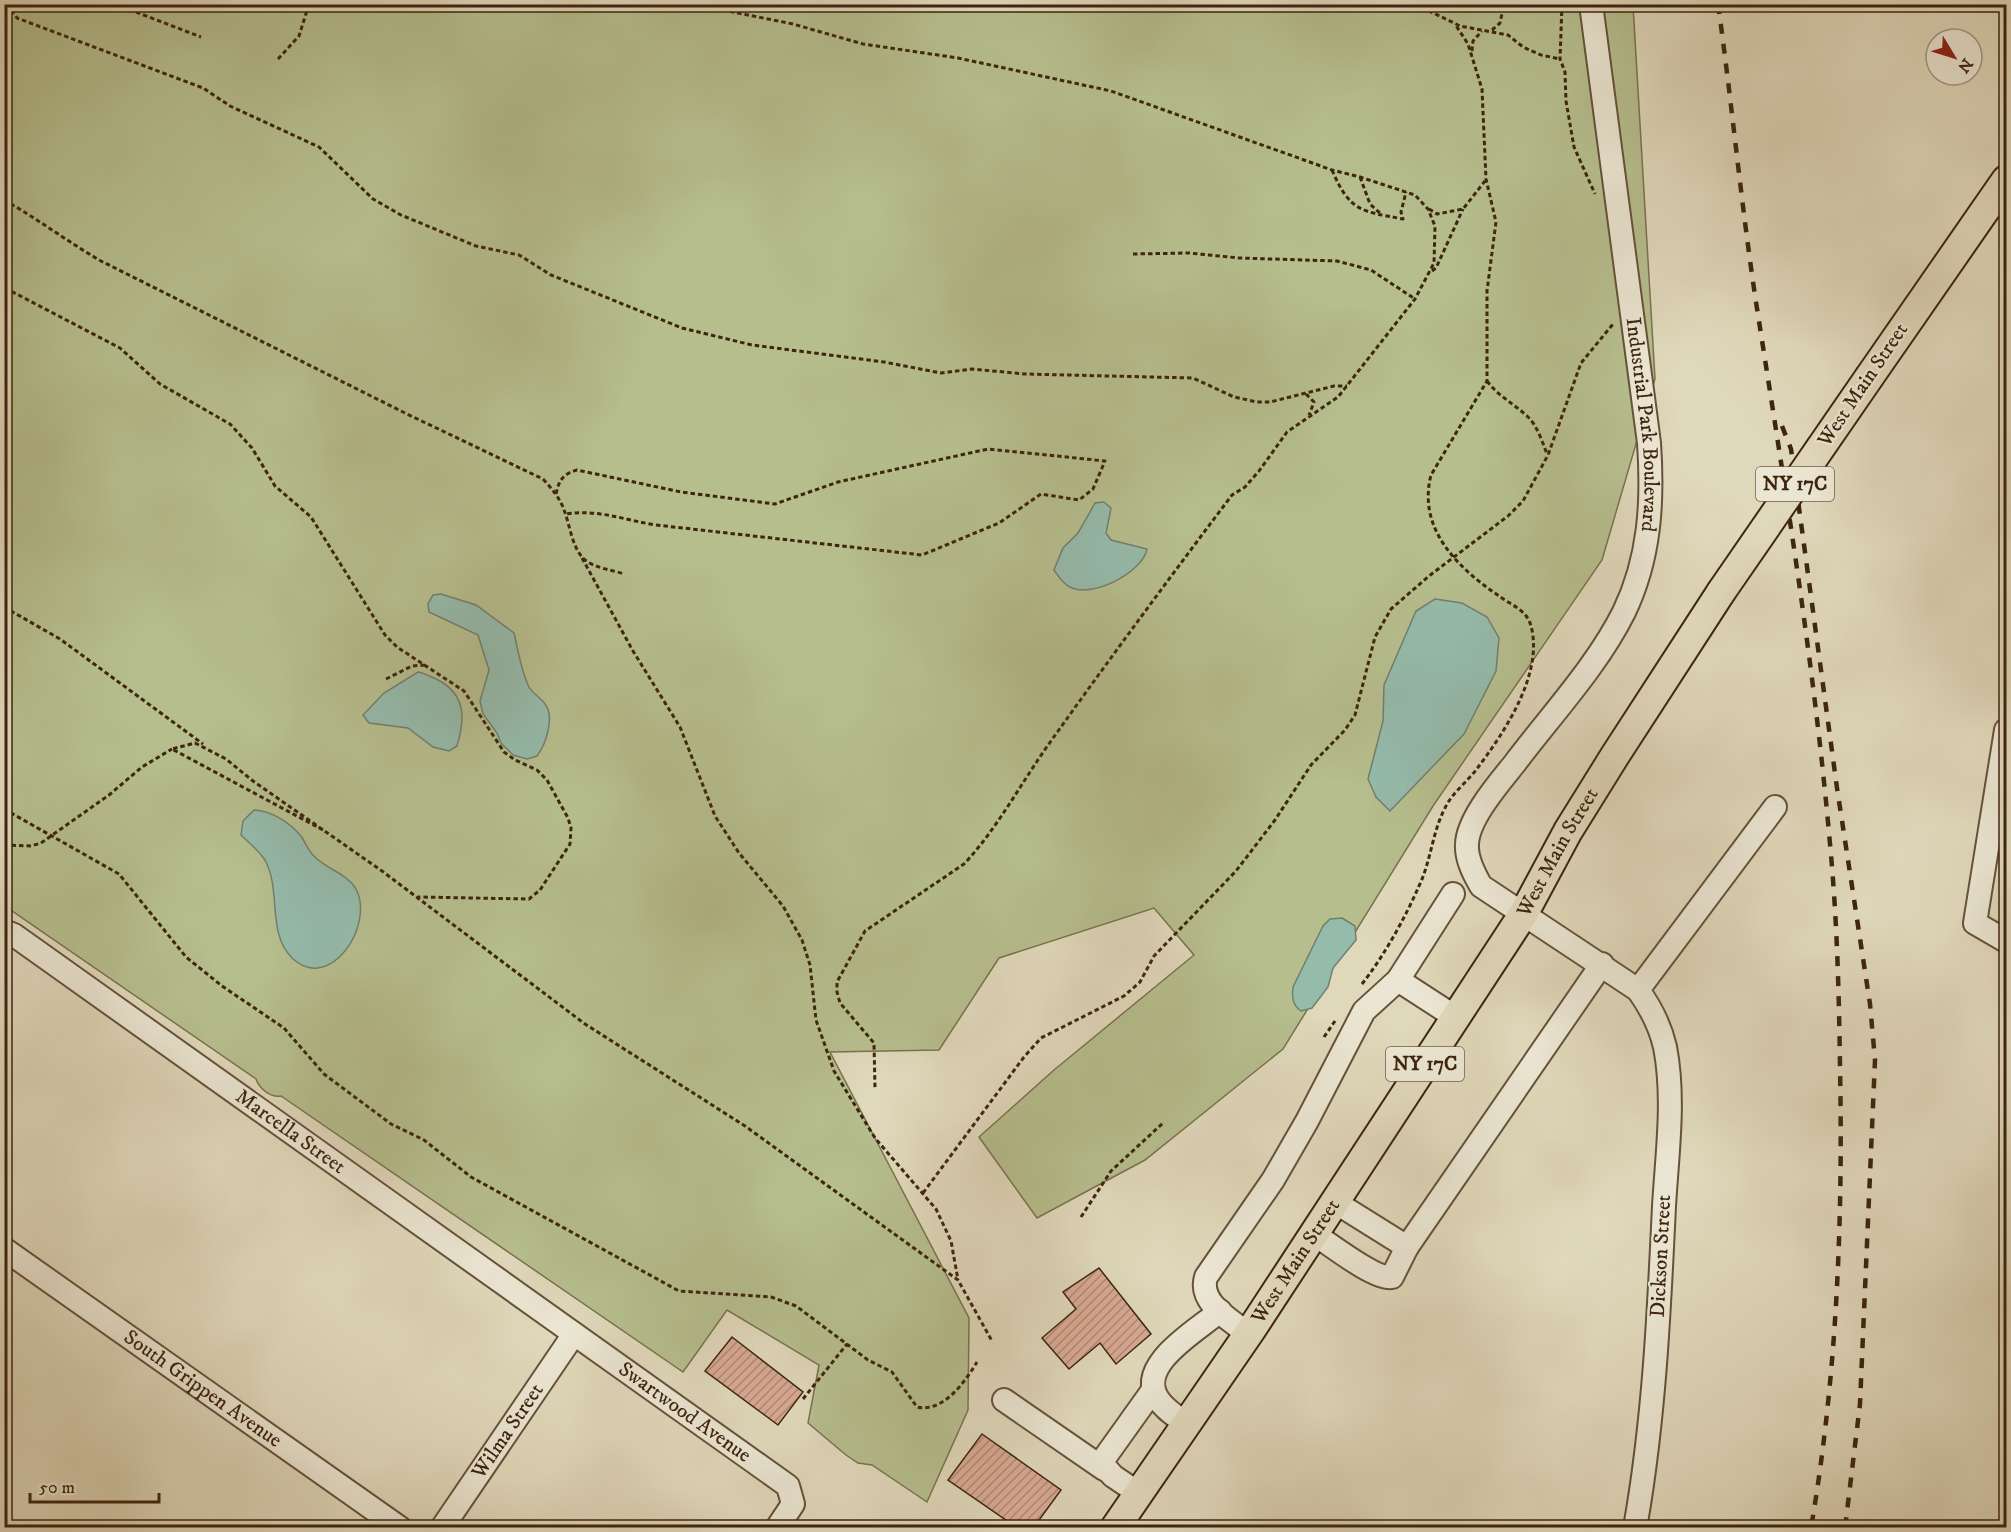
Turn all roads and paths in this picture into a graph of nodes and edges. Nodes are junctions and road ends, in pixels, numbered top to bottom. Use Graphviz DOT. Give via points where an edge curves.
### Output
graph roads {
  1 [pos="7,4"];
  2 [pos="115,4"];
  3 [pos="309,4"];
  4 [pos="693,4"];
  5 [pos="1415,4"];
  6 [pos="1504,4"];
  7 [pos="1562,4"];
  8 [pos="1591,4"];
  9 [pos="1455,24"];
  10 [pos="1483,30"];
  11 [pos="1492,30"];
  12 [pos="201,37"];
  13 [pos="1472,54"];
  14 [pos="278,59"];
  15 [pos="1560,59"];
  16 [pos="1332,170"];
  17 [pos="1360,177"];
  18 [pos="1486,179"];
  19 [pos="2007,180"];
  20 [pos="1406,192"];
  21 [pos="4,200"];
  22 [pos="1598,201"];
  23 [pos="1428,209"];
  24 [pos="1463,209"];
  25 [pos="1382,215"];
  26 [pos="1133,254"];
  27 [pos="1431,271"];
  28 [pos="5,288"];
  29 [pos="1415,299"];
  30 [pos="1615,320"];
  31 [pos="1486,381"];
  32 [pos="1347,386"];
  33 [pos="1305,393"];
  34 [pos="1309,416"];
  35 [pos="1548,456"];
  36 [pos="556,494"];
  37 [pos="566,514"];
  38 [pos="582,558"];
  39 [pos="1453,558"];
  40 [pos="624,574"];
  41 [pos="4,607"];
  42 [pos="428,665"];
  43 [pos="386,679"];
  44 [pos="2007,730"];
  45 [pos="172,749"];
  46 [pos="209,749"];
  47 [pos="1775,807"];
  48 [pos="4,809"];
  49 [pos="323,830"];
  50 [pos="51,836"];
  51 [pos="4,845"];
  52 [pos="1453,894"];
  53 [pos="416,897"];
  54 [pos="1524,913"];
  55 [pos="4,931"];
  56 [pos="2007,941"];
  57 [pos="1602,964"];
  58 [pos="1398,980"];
  59 [pos="1358,989"];
  60 [pos="1638,990"];
  61 [pos="1337,1017"];
  62 [pos="1455,1017"];
  63 [pos="1324,1036"];
  64 [pos="874,1088"];
  65 [pos="1163,1123"];
  66 [pos="923,1193"];
  67 [pos="1335,1202"];
  68 [pos="1081,1217"];
  69 [pos="1314,1234"];
  70 [pos="1407,1247"];
  71 [pos="4,1249"];
  72 [pos="958,1280"];
  73 [pos="1220,1311"];
  74 [pos="574,1334"];
  75 [pos="1248,1334"];
  76 [pos="992,1341"];
  77 [pos="846,1344"];
  78 [pos="977,1362"];
  79 [pos="1153,1390"];
  80 [pos="804,1399"];
  81 [pos="1004,1400"];
  82 [pos="1186,1424"];
  83 [pos="1104,1469"];
  84 [pos="1138,1493"];
  85 [pos="400,1527"];
  86 [pos="442,1527"];
  87 [pos="777,1527"];
  88 [pos="1115,1527"];
  89 [pos="1635,1527"];
  1 -- 33 [label="path" via="17,18 203,88 230,106 310,142 373,199 402,215 477,246 519,255 551,275 682,328 752,345 940,373 972,369 1193,378 1234,397 1257,402"];
  2 -- 12 [label="path"];
  3 -- 14 [label="path" via="299,36"];
  4 -- 16 [label="path" via="793,24 863,44 958,58 1111,90"];
  5 -- 9 [label="path"];
  6 -- 11 [label="path" via="1500,23"];
  7 -- 15 [label="path"];
  8 -- 54 [label="street, Industrial Park Boulevard" via="1649,443 1651,515 1636,581 1611,637 1471,826 1467,844 1472,869 1481,886"];
  9 -- 10 [label="path"];
  9 -- 13 [label="path"];
  10 -- 11 [label="path"];
  10 -- 13 [label="path" via="1473,41"];
  11 -- 15 [label="path" via="1541,55"];
  13 -- 18 [label="path" via="1482,89"];
  15 -- 22 [label="path" via="1566,72 1566,101 1574,147"];
  16 -- 17 [label="path"];
  16 -- 25 [label="path" via="1343,193 1357,209"];
  17 -- 20 [label="path"];
  17 -- 25 [label="path" via="1370,204"];
  18 -- 24 [label="path"];
  18 -- 31 [label="path" via="1496,222 1487,291"];
  19 -- 54 [label="main road, West Main Street / NY 17C, bridge" via="1721,592 1568,831"];
  20 -- 23 [label="path" via="1415,195"];
  20 -- 25 [label="path" via="1402,219"];
  21 -- 36 [label="path" via="101,261 528,470"];
  23 -- 24 [label="path" via="1437,214"];
  23 -- 27 [label="path" via="1437,246"];
  24 -- 27 [label="path" via="1436,268"];
  26 -- 29 [label="path" via="1337,261 1371,270"];
  27 -- 29 [label="path"];
  28 -- 42 [label="path" via="120,348 160,384 230,424 252,448 275,486 311,517 385,635"];
  29 -- 32 [label="path"];
  30 -- 35 [label="path" via="1581,363"];
  31 -- 35 [label="path" via="1529,417"];
  31 -- 39 [label="path" via="1431,475 1427,490 1436,531"];
  32 -- 33 [label="path"];
  32 -- 34 [label="path" via="1338,397"];
  33 -- 34 [label="path" via="1314,402"];
  34 -- 64 [label="path" via="1287,432 1259,471 1232,495 1119,645 977,850 964,864 865,932 837,982 837,992 840,1003 874,1043"];
  35 -- 39 [label="path" via="1523,501"];
  36 -- 37 [label="path"];
  36 -- 37 [label="path" via="566,474 577,470 681,492 775,504 838,482 988,449 1105,461 1093,489 1079,500 1041,494 999,524 922,555 656,525 613,514"];
  37 -- 38 [label="path"];
  38 -- 40 [label="path"];
  38 -- 66 [label="path" via="680,727 715,816 739,853 783,906 802,940 810,965 816,1020 834,1071 875,1138"];
  39 -- 59 [label="path" via="1471,576 1522,610 1531,625 1535,659 1525,690 1492,746 1449,799 1419,886 1377,964"];
  39 -- 66 [label="path" via="1391,609 1375,638 1355,715 1311,765 1236,871 1154,956 1140,982 1124,996 1056,1029 1029,1050"];
  41 -- 46 [label="path" via="60,639"];
  42 -- 43 [label="path" via="412,666"];
  42 -- 53 [label="path" via="465,691 504,752 547,780 571,828 564,857 529,899"];
  44 -- 56 [label="street" via="1975,923"];
  45 -- 46 [label="path" via="195,743"];
  45 -- 49 [label="path"];
  45 -- 50 [label="path"];
  46 -- 49 [label="path"];
  47 -- 60 [label="street"];
  48 -- 50 [label="path"];
  49 -- 53 [label="path"];
  50 -- 51 [label="path" via="31,846"];
  50 -- 77 [label="path" via="119,874 186,957 291,1034 324,1074 391,1124 424,1140 471,1177 679,1291 771,1297 796,1306"];
  52 -- 58 [label="street"];
  53 -- 72 [label="path" via="585,1024 745,1126"];
  54 -- 57 [label="street, Dickson Street"];
  54 -- 62 [label="main road, West Main Street / NY 17C"];
  55 -- 74 [label="street, Marcella Street"];
  57 -- 60 [label="street, Dickson Street"];
  57 -- 70 [label="street"];
  58 -- 62 [label="street"];
  58 -- 73 [label="street" via="1364,1011 1272,1180 1206,1277 1205,1292"];
  60 -- 89 [label="street, Dickson Street" via="1654,1013 1664,1046 1668,1133 1652,1408"];
  61 -- 63 [label="path"];
  62 -- 67 [label="main road, West Main Street / NY 17C"];
  65 -- 68 [label="path" via="1111,1171"];
  66 -- 72 [label="path" via="945,1224"];
  67 -- 69 [label="main road, West Main Street / NY 17C"];
  67 -- 70 [label="street"];
  69 -- 70 [label="street" via="1386,1278 1398,1270"];
  69 -- 75 [label="main road, West Main Street / NY 17C"];
  71 -- 85 [label="street, South Grippen Avenue"];
  72 -- 76 [label="path"];
  73 -- 75 [label="street"];
  73 -- 79 [label="street" via="1161,1360 1152,1376"];
  74 -- 86 [label="street, Wilma Street"];
  74 -- 87 [label="street, Swartwood Avenue" via="788,1486 793,1504"];
  75 -- 82 [label="main road, West Main Street / NY 17C"];
  77 -- 78 [label="path" via="892,1372 911,1401 926,1409 935,1407 953,1392"];
  77 -- 80 [label="path"];
  79 -- 82 [label="street" via="1166,1408"];
  79 -- 83 [label="street" via="1103,1460"];
  81 -- 83 [label="street"];
  82 -- 84 [label="main road, West Main Street / NY 17C"];
  83 -- 84 [label="street"];
  84 -- 88 [label="main road, West Main Street / NY 17C"];
}
